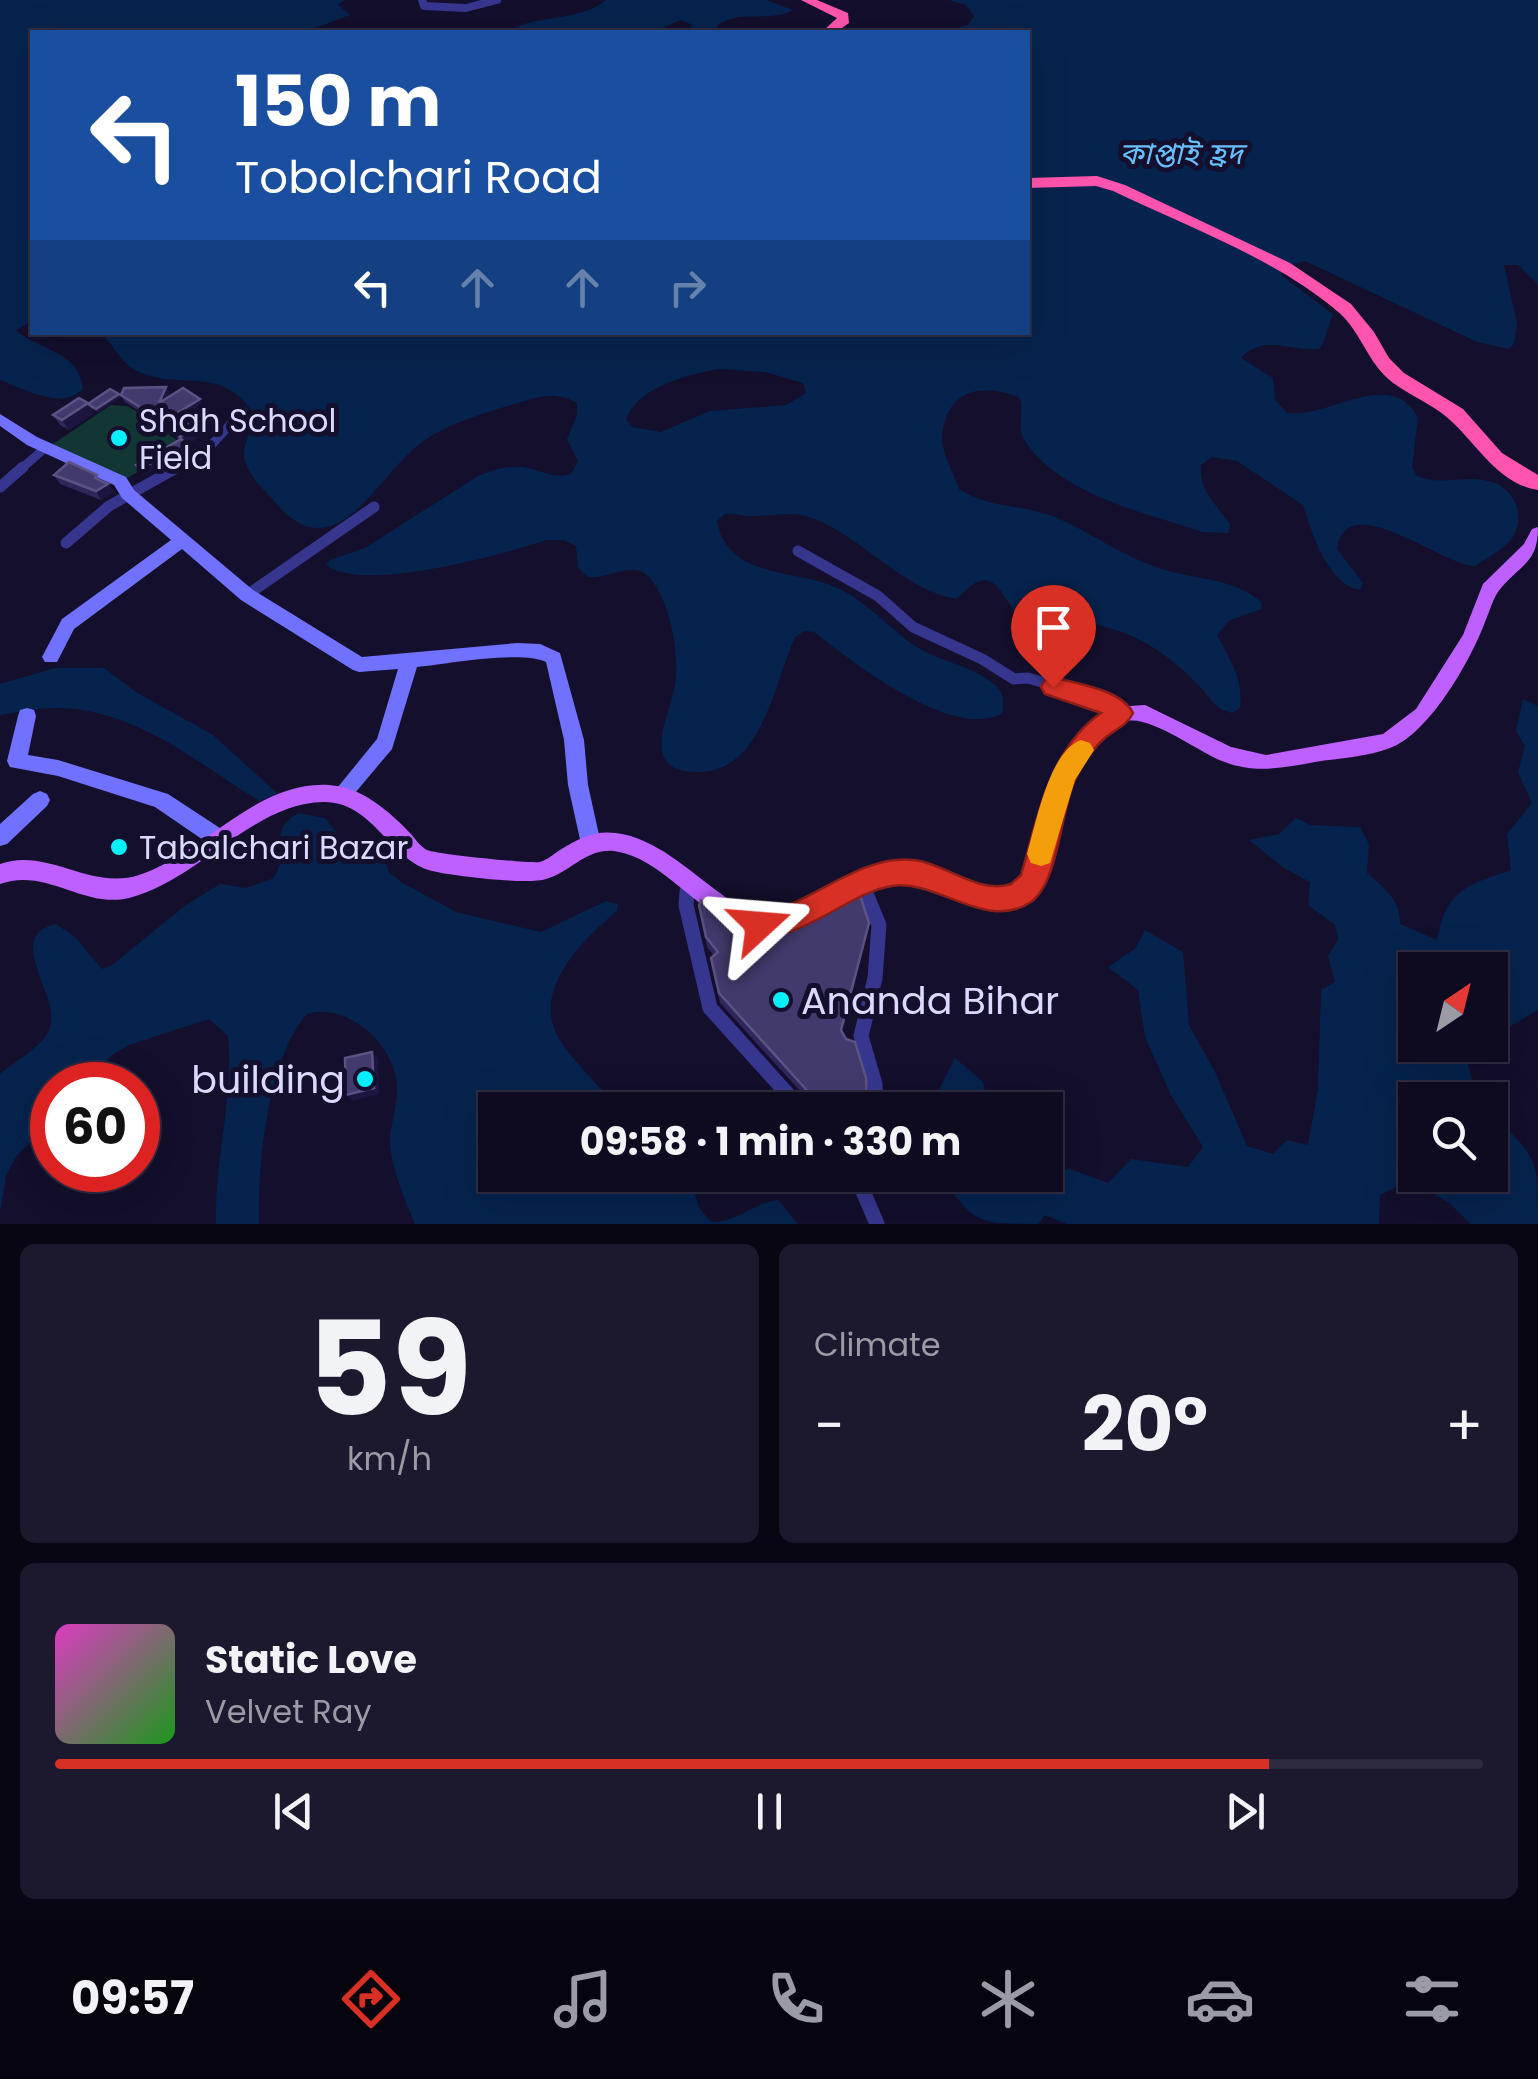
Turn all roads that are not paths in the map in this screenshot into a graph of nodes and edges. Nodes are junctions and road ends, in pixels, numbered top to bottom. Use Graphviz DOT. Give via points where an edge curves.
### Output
graph roads {
  1 [pos="422,0"];
  2 [pos="498,0"];
  3 [pos="808,0"];
  4 [pos="831,30"];
  5 [pos="1030,183"];
  6 [pos="238,416"];
  7 [pos="0,419"];
  8 [pos="46,447"];
  9 [pos="1538,481"];
  10 [pos="0,487"];
  11 [pos="128,494"];
  12 [pos="374,507"];
  13 [pos="1538,533"];
  14 [pos="181,541"];
  15 [pos="66,543"];
  16 [pos="798,551"];
  17 [pos="247,595"];
  18 [pos="50,657"];
  19 [pos="408,662"];
  20 [pos="1121,713"];
  21 [pos="27,716"];
  22 [pos="41,782"];
  23 [pos="342,793"];
  24 [pos="0,837"];
  25 [pos="219,839"];
  26 [pos="592,844"];
  27 [pos="2,869"];
  28 [pos="688,880"];
  29 [pos="862,884"];
  30 [pos="786,1092"];
  31 [pos="875,1092"];
  32 [pos="863,1192"];
  33 [pos="877,1224"];
  1 -- 2 [label="street" via="424,6 451,8"];
  3 -- 4 [label="highway" via="842,16"];
  5 -- 9 [label="highway" via="1096,181 1119,188 1284,267 1345,308 1389,370 1456,414 1495,458"];
  6 -- 11 [label="street" via="205,452"];
  7 -- 8 [label="street"];
  8 -- 10 [label="street"];
  8 -- 11 [label="street" via="100,469"];
  11 -- 14 [label="street"];
  11 -- 15 [label="street"];
  12 -- 17 [label="street"];
  13 -- 20 [label="main road" via="1489,589 1471,638 1424,716 1388,741 1266,763 1228,755 1144,713"];
  14 -- 17 [label="street"];
  14 -- 18 [label="street" via="68,624"];
  16 -- 20 [label="street" via="878,596 913,627 1014,679 1062,688"];
  17 -- 19 [label="street" via="359,665"];
  19 -- 23 [label="street" via="385,743"];
  19 -- 26 [label="street" via="517,650 554,658"];
  20 -- 29 [label="main road" via="1094,731 1063,776 1032,882 1020,894 984,897 915,872"];
  21 -- 22 [label="street" via="17,761"];
  22 -- 24 [label="street"];
  22 -- 25 [label="street" via="161,800"];
  23 -- 25 [label="main road" via="303,796"];
  23 -- 26 [label="main road" via="368,806 420,858 540,872"];
  25 -- 27 [label="main road" via="152,880 122,890"];
  26 -- 28 [label="main road" via="622,844"];
  28 -- 29 [label="main road" via="760,925"];
  28 -- 30 [label="street" via="686,905 710,1008"];
  29 -- 31 [label="street" via="879,924 875,978 860,1036"];
  32 -- 33 [label="street"];
}
